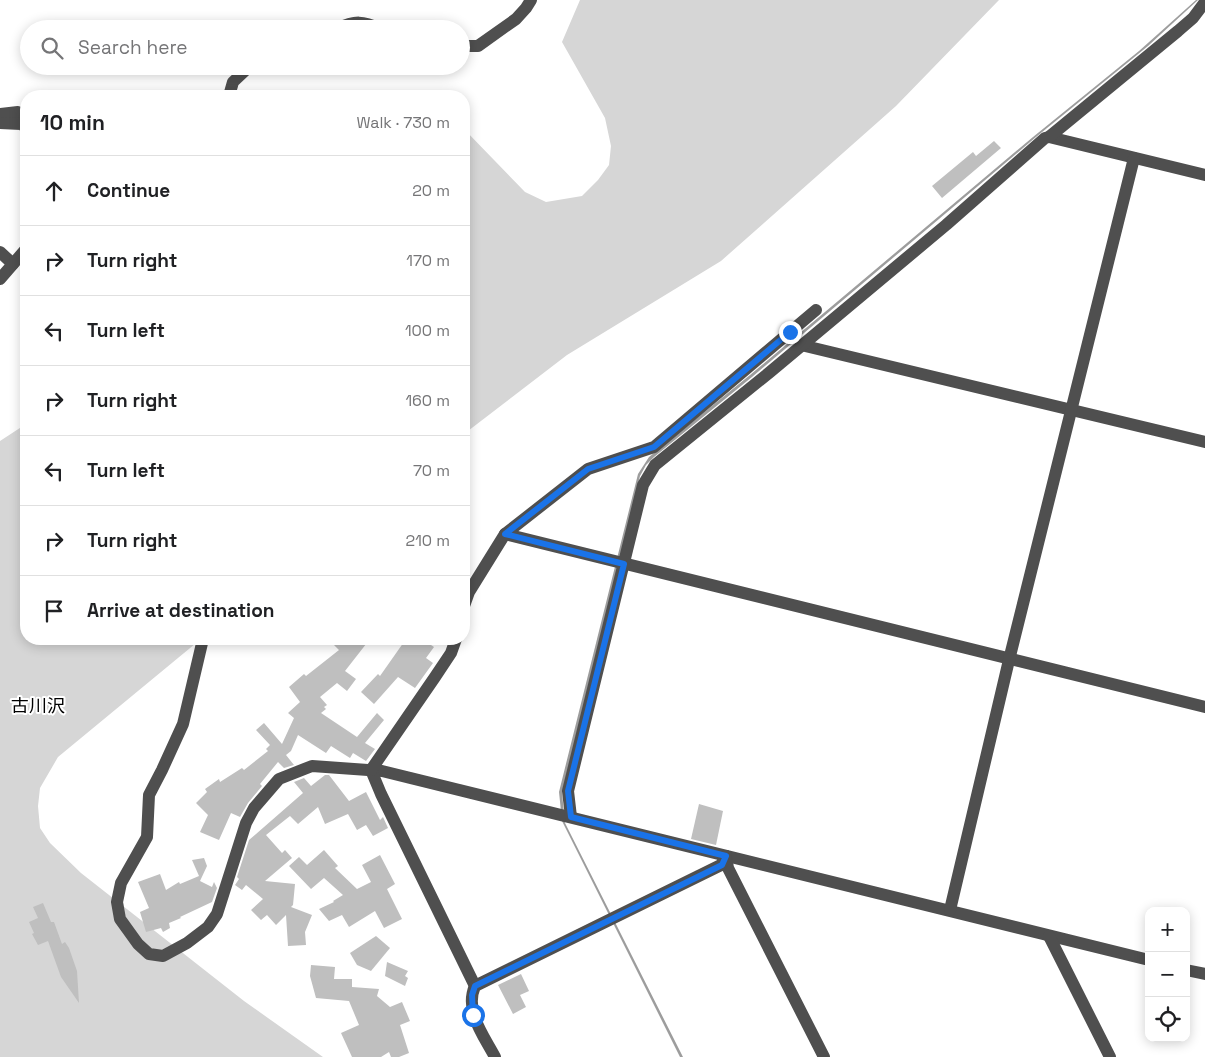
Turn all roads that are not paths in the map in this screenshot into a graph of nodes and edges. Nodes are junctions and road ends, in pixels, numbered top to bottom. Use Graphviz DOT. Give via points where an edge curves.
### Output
graph roads {
  1 [pos="531,0"];
  2 [pos="1205,2"];
  3 [pos="470,46"];
  4 [pos="240,75"];
  5 [pos="231,90"];
  6 [pos="20,113"];
  7 [pos="0,114"];
  8 [pos="0,123"];
  9 [pos="20,124"];
  10 [pos="1049,136"];
  11 [pos="1134,158"];
  12 [pos="1205,175"];
  13 [pos="0,252"];
  14 [pos="20,256"];
  15 [pos="13,264"];
  16 [pos="0,278"];
  17 [pos="816,310"];
  18 [pos="801,345"];
  19 [pos="1072,410"];
  20 [pos="1205,442"];
  21 [pos="505,534"];
  22 [pos="624,564"];
  23 [pos="470,590"];
  24 [pos="202,645"];
  25 [pos="454,645"];
  26 [pos="1009,660"];
  27 [pos="1205,707"];
  28 [pos="370,770"];
  29 [pos="571,817"];
  30 [pos="726,856"];
  31 [pos="950,910"];
  32 [pos="1050,936"];
  33 [pos="1145,959"];
  34 [pos="1190,971"];
  35 [pos="1205,974"];
  36 [pos="475,986"];
  37 [pos="495,1057"];
  38 [pos="824,1057"];
  39 [pos="1110,1057"];
  1 -- 3 [label="street" via="516,19 478,46"];
  2 -- 10 [label="street" via="1183,27"];
  4 -- 5 [label="street"];
  6 -- 7 [label="street"];
  8 -- 9 [label="street"];
  10 -- 11 [label="street"];
  10 -- 18 [label="street"];
  11 -- 12 [label="street"];
  11 -- 19 [label="street"];
  13 -- 15 [label="street"];
  14 -- 15 [label="street"];
  15 -- 16 [label="street"];
  17 -- 21 [label="street" via="654,447 588,469"];
  18 -- 19 [label="street"];
  18 -- 22 [label="street" via="655,464 643,485"];
  19 -- 20 [label="street"];
  19 -- 26 [label="street"];
  21 -- 22 [label="street"];
  21 -- 23 [label="street"];
  22 -- 26 [label="street"];
  22 -- 29 [label="street" via="568,791"];
  24 -- 28 [label="street" via="183,724 149,795 147,837 121,883 117,902 120,919 149,954 163,956 208,927 217,914 246,823 254,808 279,779 312,766"];
  25 -- 28 [label="street"];
  26 -- 27 [label="street"];
  26 -- 31 [label="street"];
  28 -- 29 [label="street"];
  28 -- 36 [label="street"];
  29 -- 30 [label="street"];
  30 -- 31 [label="street"];
  30 -- 36 [label="street" via="722,865"];
  30 -- 38 [label="street" via="728,868"];
  31 -- 32 [label="street"];
  32 -- 33 [label="street"];
  32 -- 39 [label="street"];
  34 -- 35 [label="street"];
  36 -- 37 [label="street" via="473,1015"];
}
